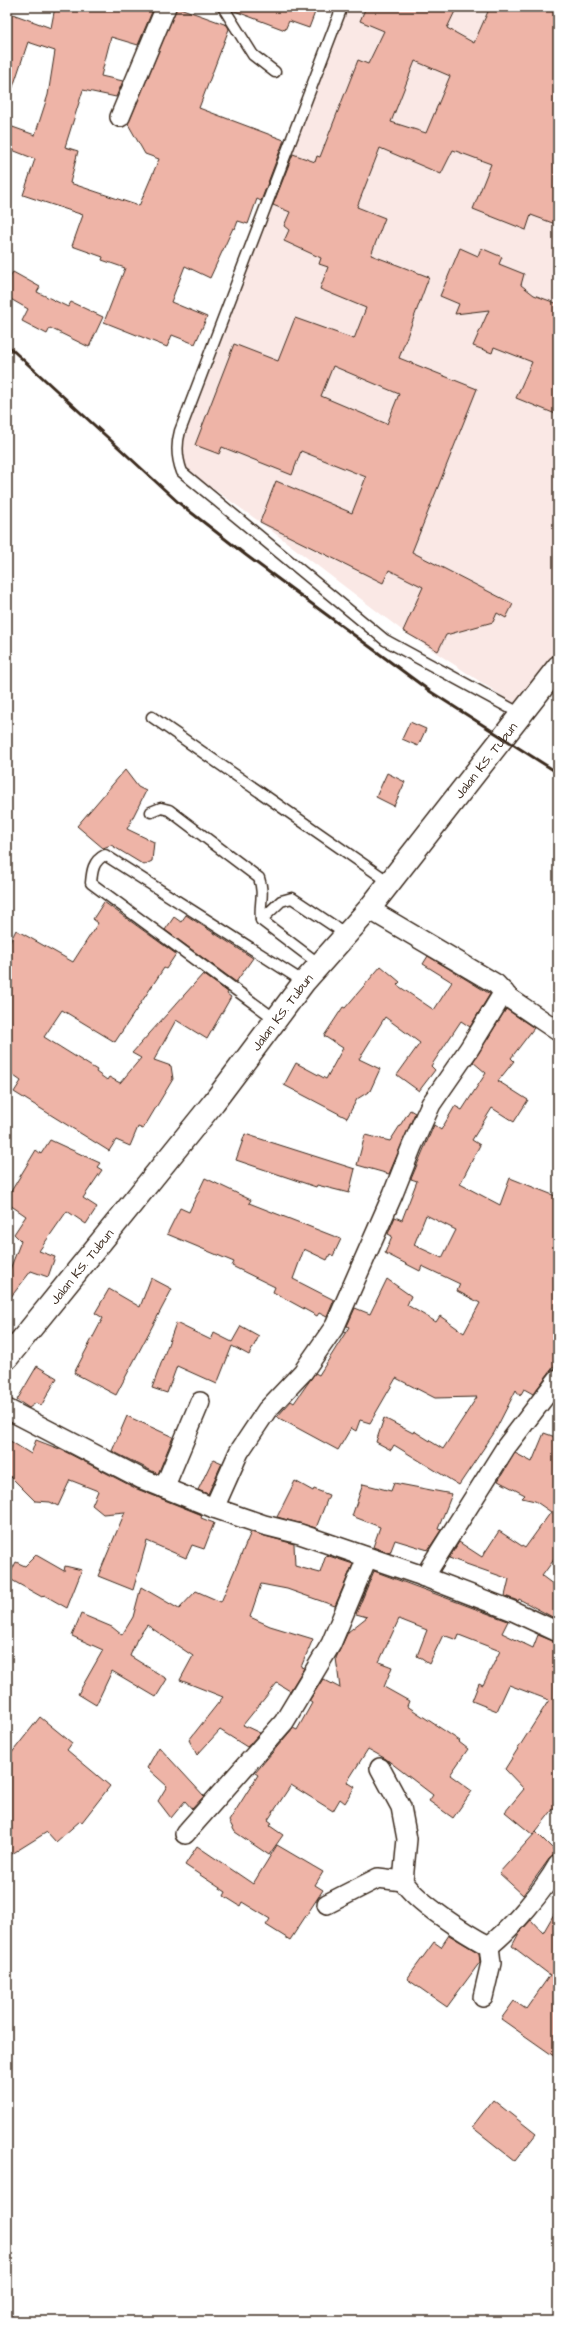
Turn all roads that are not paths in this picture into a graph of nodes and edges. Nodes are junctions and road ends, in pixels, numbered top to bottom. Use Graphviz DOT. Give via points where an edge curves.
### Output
graph roads {
  1 [pos="166,7"];
  2 [pos="223,7"];
  3 [pos="342,7"];
  4 [pos="275,72"];
  5 [pos="120,117"];
  6 [pos="558,667"];
  7 [pos="521,714"];
  8 [pos="152,717"];
  9 [pos="151,812"];
  10 [pos="389,882"];
  11 [pos="369,909"];
  12 [pos="261,920"];
  13 [pos="346,934"];
  14 [pos="319,964"];
  15 [pos="304,982"];
  16 [pos="504,992"];
  17 [pos="275,1020"];
  18 [pos="558,1031"];
  19 [pos="7,1358"];
  20 [pos="558,1379"];
  21 [pos="200,1402"];
  22 [pos="7,1409"];
  23 [pos="164,1488"];
  24 [pos="214,1508"];
  25 [pos="367,1558"];
  26 [pos="424,1577"];
  27 [pos="558,1632"];
  28 [pos="380,1768"];
  29 [pos="185,1834"];
  30 [pos="558,1865"];
  31 [pos="403,1881"];
  32 [pos="327,1904"];
  33 [pos="489,1946"];
  34 [pos="483,1997"];
  1 -- 5 [label="street"];
  2 -- 4 [label="lane" via="253,55"];
  3 -- 7 [label="lane" via="180,431 177,451 180,467 182,472 385,640"];
  6 -- 7 [label="main road, Jalan KS. Tubun"];
  7 -- 10 [label="main road, Jalan KS. Tubun"];
  8 -- 10 [label="lane"];
  9 -- 12 [label="lane" via="160,808 169,810 259,878 264,892 260,908"];
  10 -- 11 [label="main road, Jalan KS. Tubun"];
  11 -- 13 [label="main road, Jalan KS. Tubun"];
  11 -- 16 [label="street" via="496,984"];
  12 -- 13 [label="lane" via="281,901 292,898"];
  12 -- 14 [label="lane"];
  13 -- 14 [label="main road, Jalan KS. Tubun"];
  14 -- 15 [label="main road, Jalan KS. Tubun"];
  15 -- 17 [label="main road, Jalan KS. Tubun"];
  15 -- 17 [label="lane" via="105,855 98,858 92,870 91,883"];
  16 -- 18 [label="street"];
  16 -- 24 [label="street" via="431,1104 335,1326 303,1372 267,1410 239,1452"];
  17 -- 19 [label="main road, Jalan KS. Tubun" via="214,1102"];
  20 -- 26 [label="street" via="506,1446"];
  21 -- 23 [label="street"];
  22 -- 23 [label="street"];
  23 -- 24 [label="street"];
  24 -- 25 [label="street" via="264,1526 300,1534"];
  25 -- 26 [label="street"];
  25 -- 29 [label="street" via="331,1644 284,1722"];
  26 -- 27 [label="street"];
  28 -- 31 [label="street" via="401,1807 407,1839"];
  30 -- 33 [label="street" via="551,1878 502,1936"];
  31 -- 32 [label="street" via="378,1878"];
  31 -- 33 [label="street" via="420,1900"];
  33 -- 34 [label="street" via="491,1963"];
}
